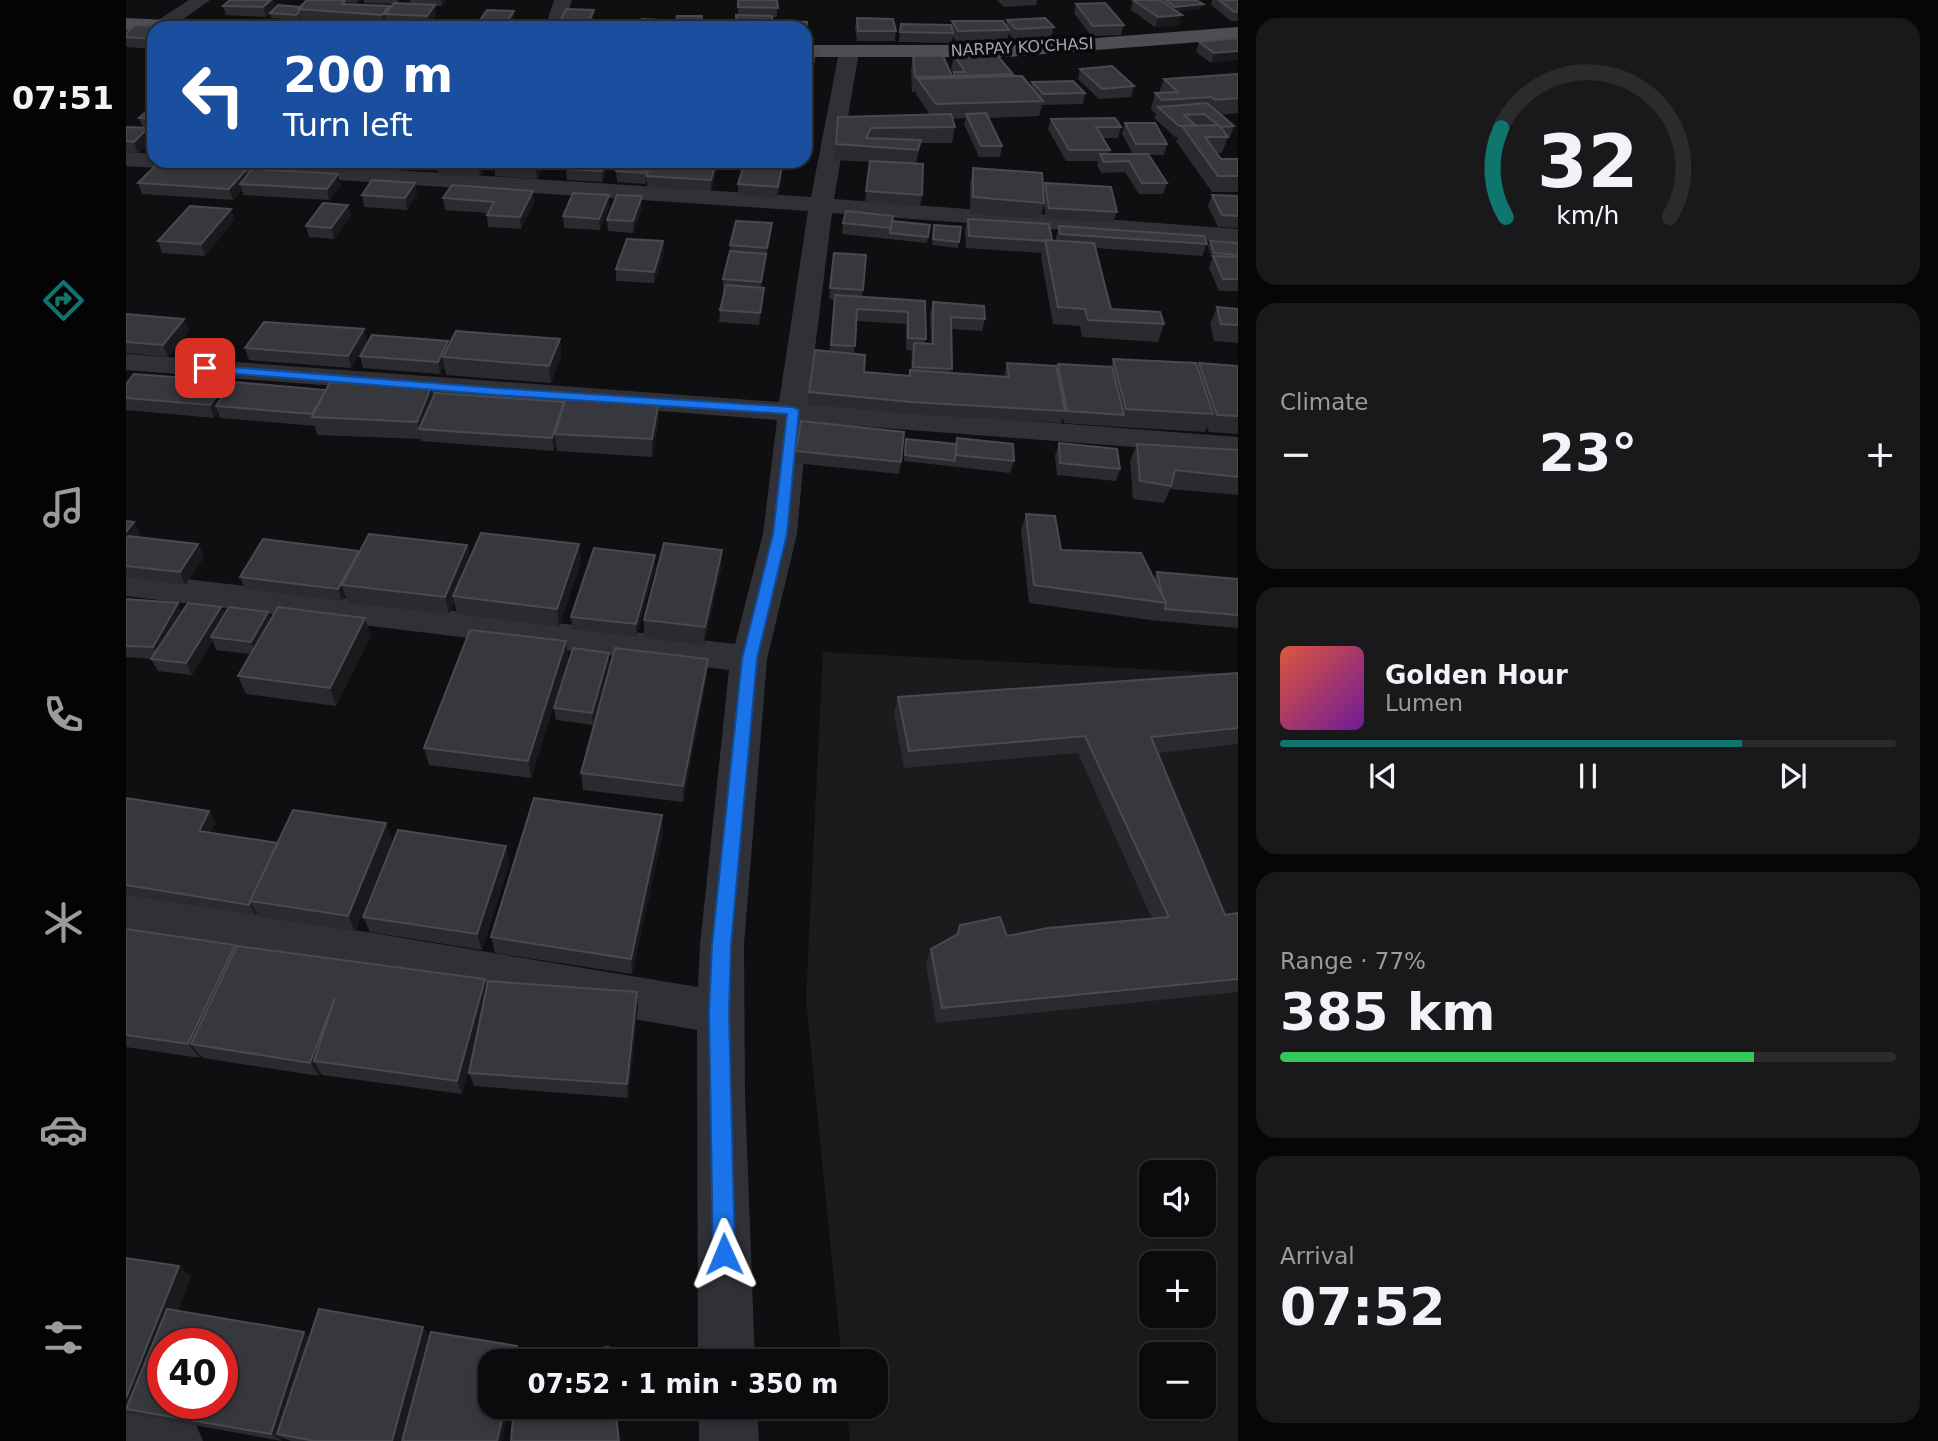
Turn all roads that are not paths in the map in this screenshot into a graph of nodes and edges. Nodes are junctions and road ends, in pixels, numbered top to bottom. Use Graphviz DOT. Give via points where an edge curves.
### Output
graph roads {
  1 [pos="201,0"];
  2 [pos="563,0"];
  3 [pos="170,21"];
  4 [pos="556,21"];
  5 [pos="147,26"];
  6 [pos="129,27"];
  7 [pos="1238,33"];
  8 [pos="812,51"];
  9 [pos="849,52"];
  10 [pos="126,159"];
  11 [pos="147,160"];
  12 [pos="262,168"];
  13 [pos="821,205"];
  14 [pos="1238,236"];
  15 [pos="126,362"];
  16 [pos="793,410"];
  17 [pos="1238,446"];
  18 [pos="126,584"];
  19 [pos="749,659"];
  20 [pos="126,911"];
  21 [pos="719,1012"];
  22 [pos="727,1349"];
  23 [pos="728,1419"];
  24 [pos="126,1432"];
  25 [pos="173,1441"];
  26 [pos="729,1441"];
  1 -- 3 [label="street"];
  2 -- 4 [label="street"];
  5 -- 6 [label="main road"];
  7 -- 9 [label="main road, NARPAY KO'CHASI" via="1008,51"];
  8 -- 9 [label="main road, NARPAY KO'CHASI"];
  9 -- 13 [label="street"];
  10 -- 11 [label="street"];
  12 -- 13 [label="street"];
  13 -- 14 [label="street"];
  13 -- 16 [label="street"];
  15 -- 16 [label="street"];
  16 -- 17 [label="street"];
  16 -- 19 [label="street" via="780,534"];
  18 -- 19 [label="street"];
  19 -- 21 [label="street"];
  20 -- 21 [label="street"];
  21 -- 22 [label="street"];
  23 -- 26 [label="street"];
  24 -- 25 [label="street"];
}
